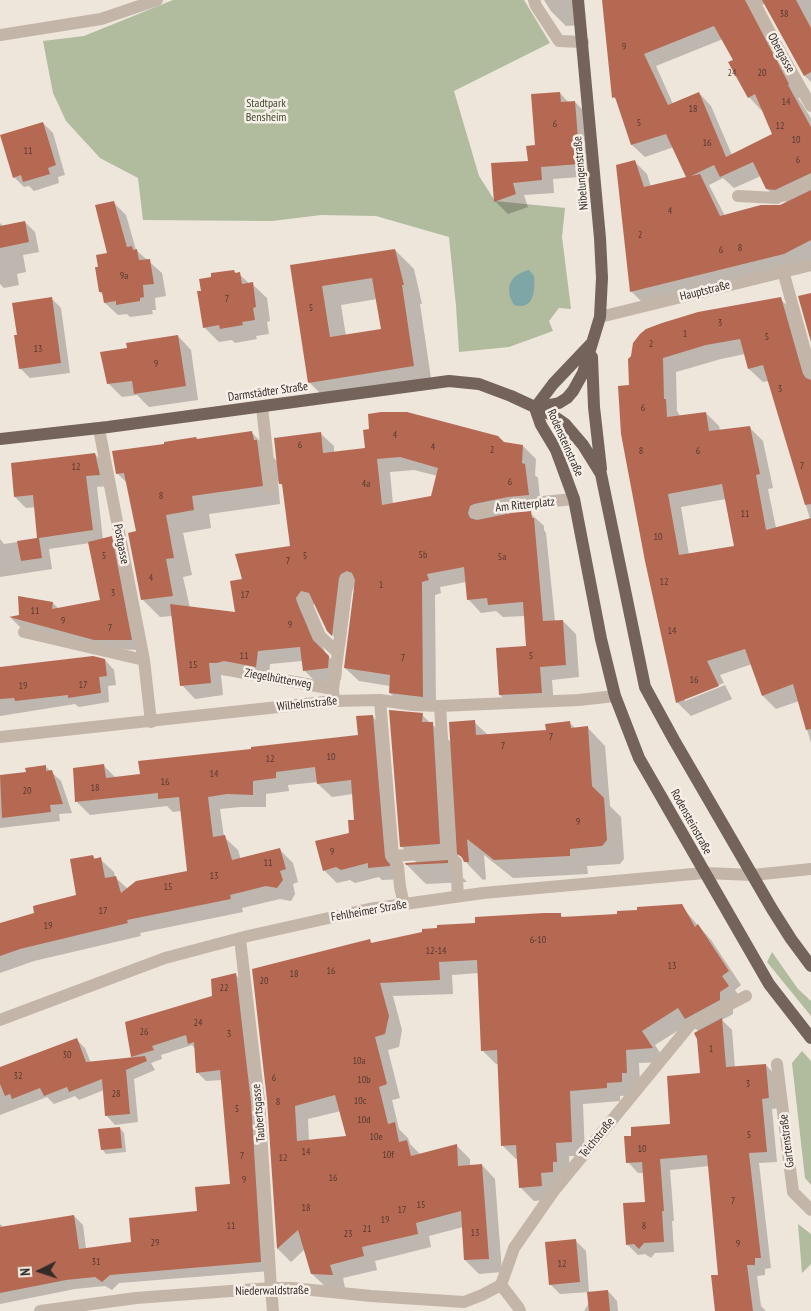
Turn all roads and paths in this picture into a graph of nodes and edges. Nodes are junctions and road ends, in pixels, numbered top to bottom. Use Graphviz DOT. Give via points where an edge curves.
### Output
graph roads {
  1 [pos="157,0"];
  2 [pos="534,0"];
  3 [pos="578,0"];
  4 [pos="753,0"];
  5 [pos="0,35"];
  6 [pos="583,42"];
  7 [pos="811,106"];
  8 [pos="811,181"];
  9 [pos="738,196"];
  10 [pos="811,265"];
  11 [pos="783,271"];
  12 [pos="600,317"];
  13 [pos="591,343"];
  14 [pos="811,372"];
  15 [pos="262,407"];
  16 [pos="535,408"];
  17 [pos="98,428"];
  18 [pos="0,439"];
  19 [pos="601,474"];
  20 [pos="271,488"];
  21 [pos="574,499"];
  22 [pos="476,512"];
  23 [pos="347,578"];
  24 [pos="304,599"];
  25 [pos="24,632"];
  26 [pos="338,653"];
  27 [pos="144,660"];
  28 [pos="223,669"];
  29 [pos="334,695"];
  30 [pos="615,696"];
  31 [pos="380,700"];
  32 [pos="440,706"];
  33 [pos="151,722"];
  34 [pos="0,737"];
  35 [pos="456,862"];
  36 [pos="398,866"];
  37 [pos="811,869"];
  38 [pos="704,873"];
  39 [pos="753,875"];
  40 [pos="458,896"];
  41 [pos="404,904"];
  42 [pos="240,939"];
  43 [pos="811,966"];
  44 [pos="746,996"];
  45 [pos="0,1020"];
  46 [pos="811,1038"];
  47 [pos="777,1064"];
  48 [pos="811,1210"];
  49 [pos="501,1285"];
  50 [pos="271,1288"];
  51 [pos="40,1311"];
  52 [pos="273,1311"];
  53 [pos="520,1311"];
  1 -- 5 [label="street" via="101,20"];
  2 -- 6 [label="street" via="559,41"];
  3 -- 6 [label="main road, Nibelungenstraße"];
  4 -- 7 [label="street, Obergasse"];
  6 -- 12 [label="main road, Nibelungenstraße" via="600,238"];
  8 -- 9 [label="street" via="777,198"];
  10 -- 11 [label="street, Hauptstraße"];
  11 -- 12 [label="street, Hauptstraße"];
  11 -- 14 [label="street"];
  12 -- 13 [label="main road, Nibelungenstraße"];
  13 -- 16 [label="main road, Nibelungenstraße"];
  13 -- 16 [label="main road, Nibelungenstraße" via="584,373 567,398"];
  13 -- 19 [label="main road"];
  15 -- 16 [label="main road, Darmstädter Straße" via="449,381 479,384"];
  15 -- 17 [label="main road, Darmstädter Straße"];
  15 -- 20 [label="street"];
  16 -- 19 [label="main road, Rodensteinstraße" via="552,415 576,435"];
  16 -- 21 [label="main road, Rodensteinstraße" via="556,450"];
  17 -- 18 [label="main road, Darmstädter Straße"];
  17 -- 27 [label="street, Postgasse"];
  19 -- 39 [label="main road, Rodensteinstraße" via="645,687"];
  21 -- 22 [label="street, Am Ritterplatz"];
  21 -- 30 [label="main road, Rodensteinstraße"];
  23 -- 26 [label="street"];
  24 -- 26 [label="street" via="320,636"];
  25 -- 27 [label="street"];
  26 -- 29 [label="street"];
  27 -- 33 [label="street, Postgasse"];
  28 -- 29 [label="street, Ziegelhütterweg"];
  29 -- 31 [label="street, Wilhelmstraße"];
  29 -- 33 [label="street, Wilhelmstraße"];
  30 -- 32 [label="street, Wilhelmstraße"];
  30 -- 38 [label="main road, Rodensteinstraße" via="639,758"];
  31 -- 32 [label="street, Wilhelmstraße"];
  31 -- 32 [label="street" via="393,856 449,852"];
  33 -- 34 [label="street, Wilhelmstraße"];
  35 -- 40 [label="street"];
  36 -- 41 [label="street"];
  37 -- 39 [label="street, Fehlheimer Straße"];
  38 -- 39 [label="street, Fehlheimer Straße"];
  38 -- 40 [label="street, Fehlheimer Straße"];
  38 -- 46 [label="main road, Rodensteinstraße" via="769,984"];
  39 -- 43 [label="main road, Rodensteinstraße"];
  40 -- 41 [label="street, Fehlheimer Straße"];
  41 -- 42 [label="street, Fehlheimer Straße" via="354,912"];
  42 -- 45 [label="street, Fehlheimer Straße" via="165,958"];
  42 -- 50 [label="street, Taubertsgasse" via="259,1101"];
  44 -- 49 [label="street, Teichstraße" via="690,1025 553,1192 514,1248"];
  47 -- 48 [label="street, Gartenstraße" via="793,1192"];
  49 -- 50 [label="street, Niederwaldstraße" via="464,1302"];
  49 -- 53 [label="street"];
  50 -- 51 [label="street, Niederwaldstraße" via="136,1298"];
  50 -- 52 [label="street, Taubertsgasse"];
}
